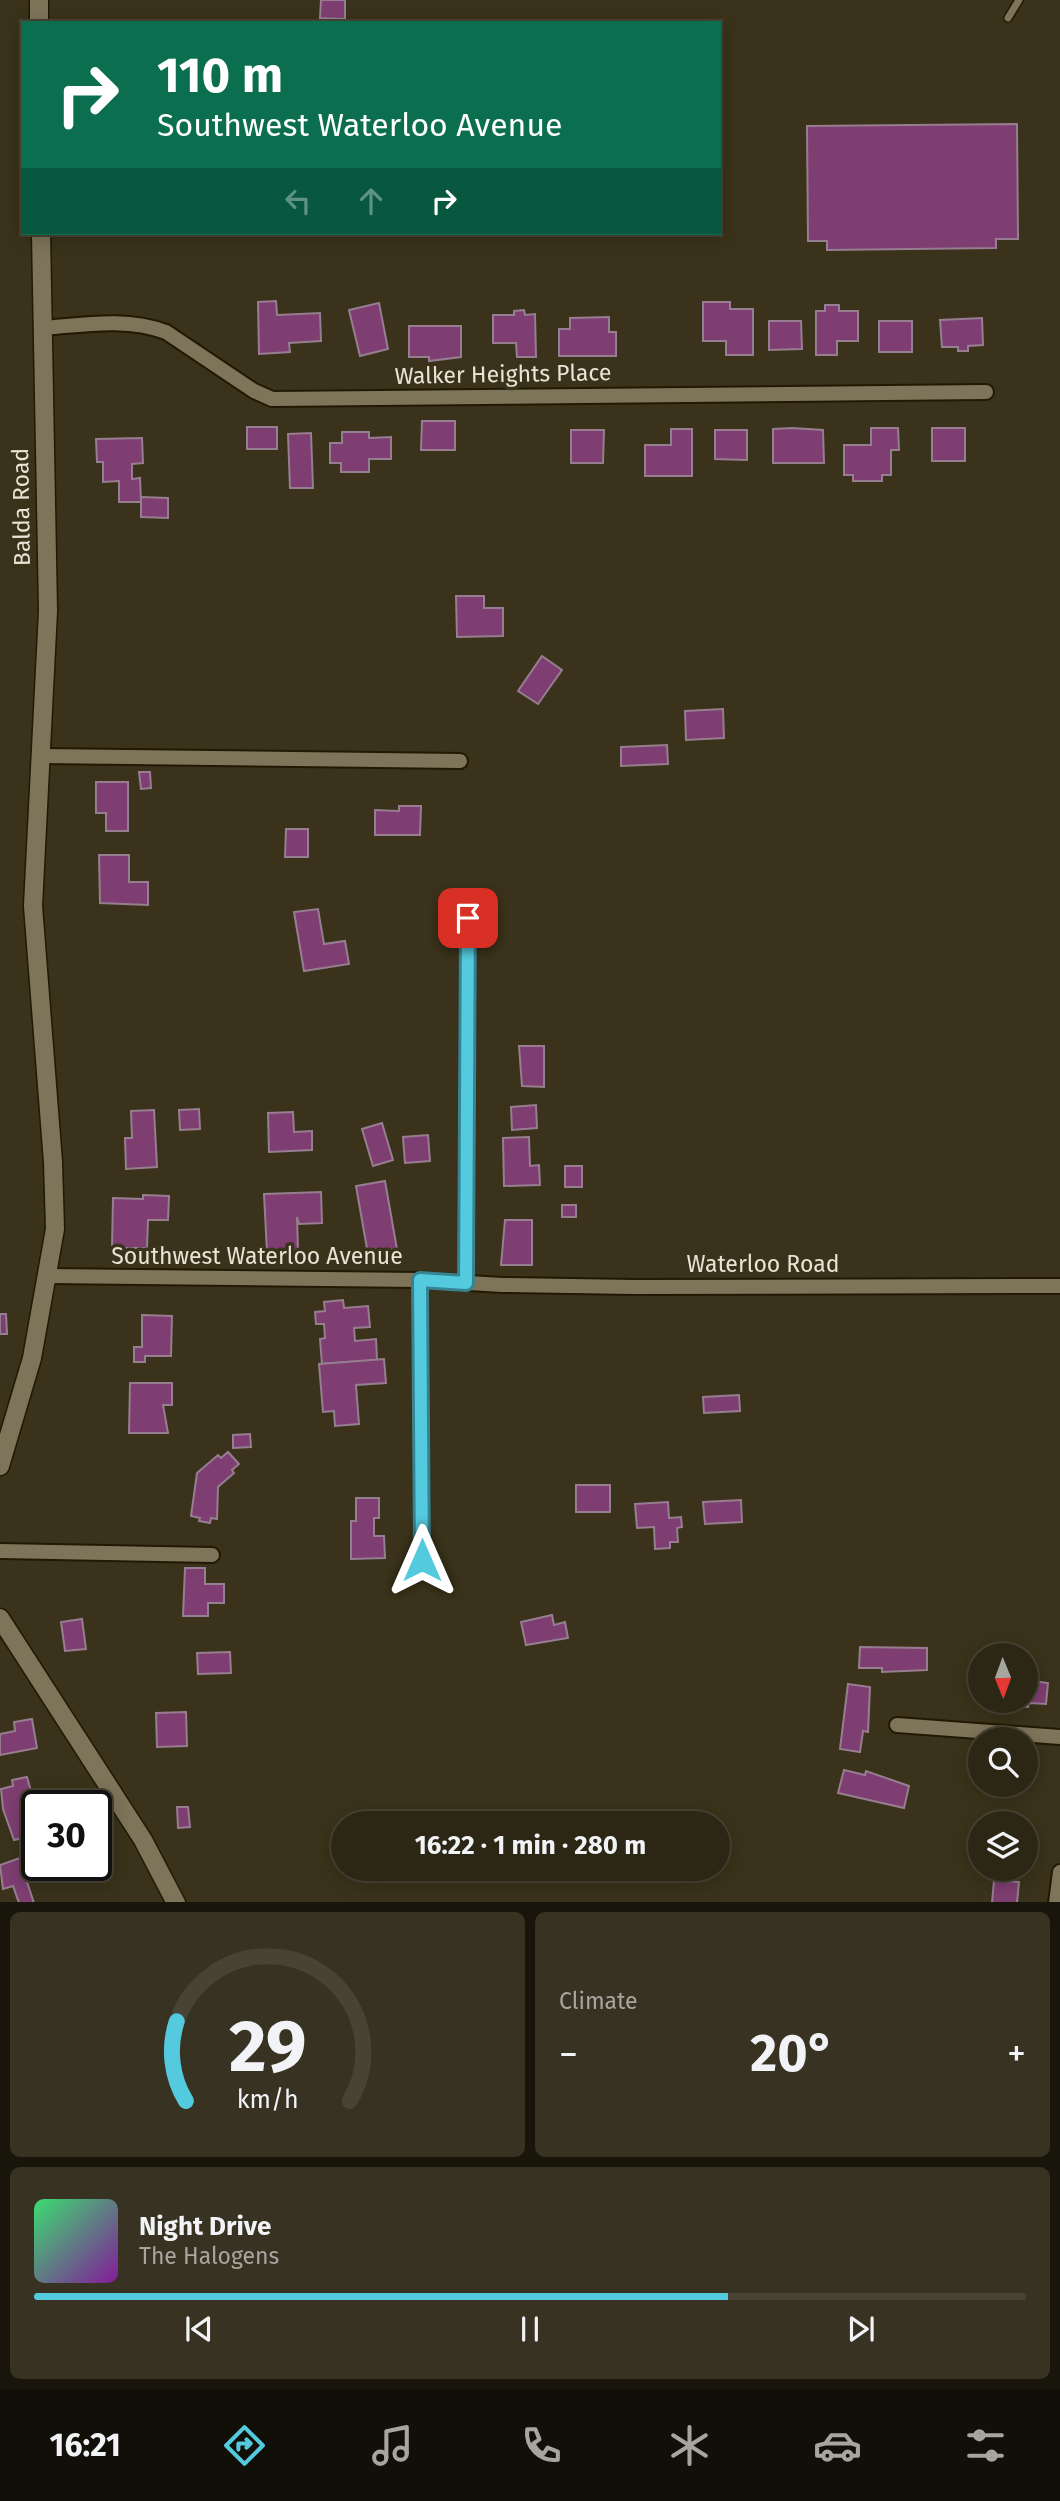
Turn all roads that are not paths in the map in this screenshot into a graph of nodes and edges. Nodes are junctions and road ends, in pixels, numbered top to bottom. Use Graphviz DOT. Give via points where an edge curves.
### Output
graph roads {
  1 [pos="39,0"];
  2 [pos="1019,0"];
  3 [pos="1008,18"];
  4 [pos="39,21"];
  5 [pos="41,235"];
  6 [pos="42,328"];
  7 [pos="986,392"];
  8 [pos="41,756"];
  9 [pos="460,761"];
  10 [pos="468,918"];
  11 [pos="48,1276"];
  12 [pos="420,1280"];
  13 [pos="466,1283"];
  14 [pos="1060,1286"];
  15 [pos="0,1466"];
  16 [pos="0,1551"];
  17 [pos="212,1555"];
  18 [pos="422,1560"];
  19 [pos="0,1618"];
  20 [pos="897,1725"];
  21 [pos="1060,1737"];
  22 [pos="1060,1872"];
  23 [pos="176,1902"];
  24 [pos="1056,1902"];
  1 -- 4 [label="street"];
  2 -- 3 [label="lane"];
  5 -- 6 [label="street, Balda Road"];
  6 -- 7 [label="street, Walker Heights Place" via="149,326 166,332 272,399"];
  6 -- 8 [label="street, Balda Road" via="48,611"];
  8 -- 9 [label="street"];
  8 -- 11 [label="street, Balda Road" via="33,906 53,1163 55,1229"];
  10 -- 13 [label="street"];
  11 -- 12 [label="street, Southwest Waterloo Avenue"];
  11 -- 15 [label="street, Balda Road" via="32,1358"];
  12 -- 13 [label="street, Southwest Waterloo Avenue"];
  12 -- 18 [label="street"];
  13 -- 14 [label="street, Waterloo Road"];
  16 -- 17 [label="street"];
  19 -- 23 [label="street" via="143,1840"];
  20 -- 21 [label="street"];
  22 -- 24 [label="street"];
}
